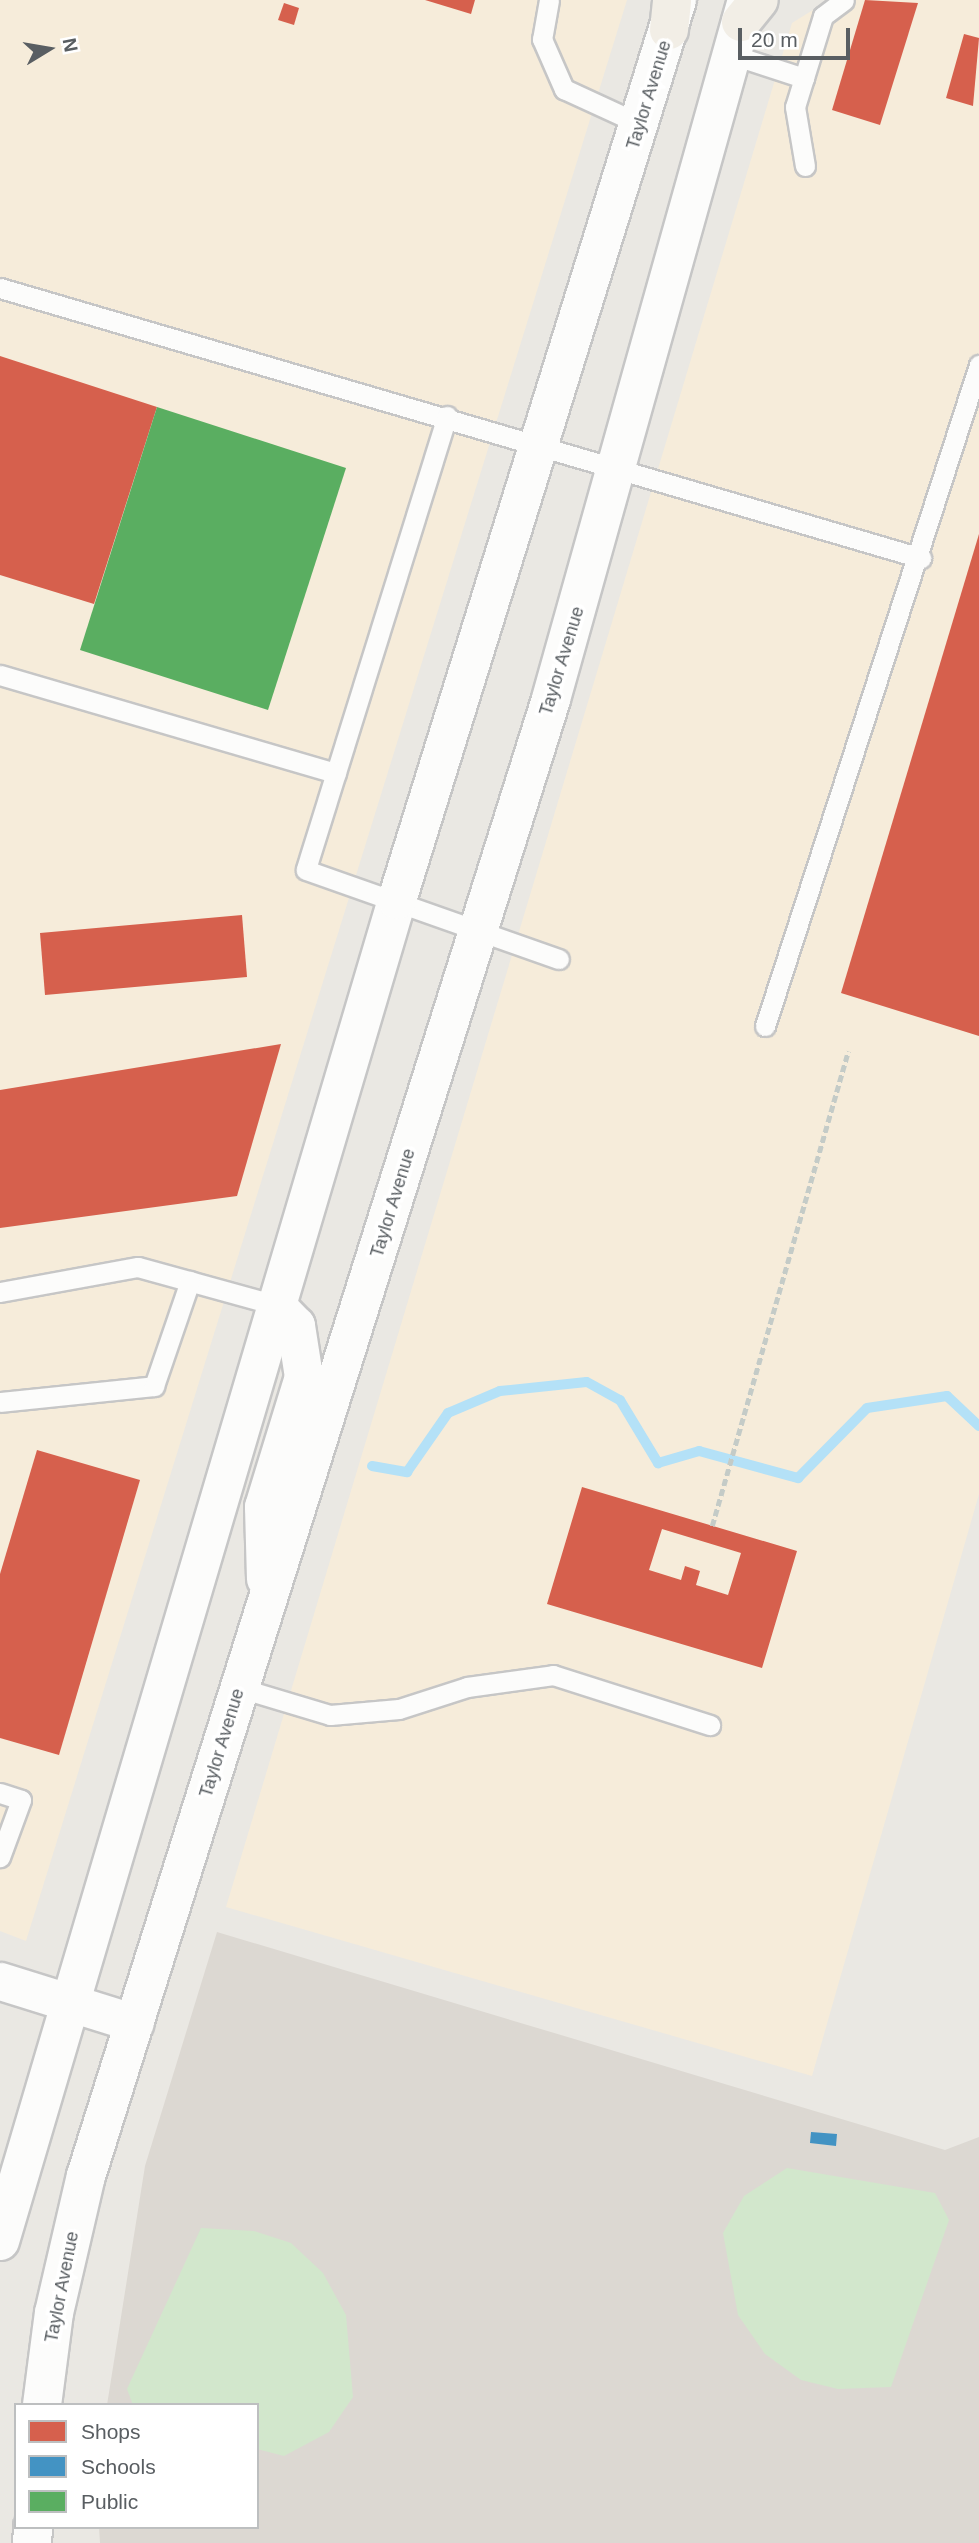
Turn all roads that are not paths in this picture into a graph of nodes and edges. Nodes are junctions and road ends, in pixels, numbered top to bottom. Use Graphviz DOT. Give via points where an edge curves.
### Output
graph roads {
  1 [pos="549,0"];
  2 [pos="844,0"];
  3 [pos="673,10"];
  4 [pos="744,19"];
  5 [pos="804,78"];
  6 [pos="640,124"];
  7 [pos="806,166"];
  8 [pos="0,288"];
  9 [pos="979,365"];
  10 [pos="447,416"];
  11 [pos="540,443"];
  12 [pos="619,468"];
  13 [pos="921,558"];
  14 [pos="0,675"];
  15 [pos="336,773"];
  16 [pos="397,900"];
  17 [pos="479,926"];
  18 [pos="559,959"];
  19 [pos="765,1026"];
  20 [pos="190,1282"];
  21 [pos="0,1292"];
  22 [pos="276,1305"];
  23 [pos="0,1402"];
  24 [pos="269,1594"];
  25 [pos="240,1688"];
  26 [pos="710,1725"];
  27 [pos="0,1793"];
  28 [pos="0,1857"];
  29 [pos="0,1981"];
  30 [pos="66,2004"];
  31 [pos="135,2023"];
  32 [pos="0,2241"];
  33 [pos="42,2403"];
  1 -- 6 [label="lane" via="541,39 564,89"];
  2 -- 5 [label="lane" via="822,16"];
  3 -- 6 [label="main road, Taylor Avenue"];
  4 -- 5 [label="lane"];
  4 -- 12 [label="main road, Taylor Avenue"];
  5 -- 7 [label="lane" via="795,107"];
  6 -- 11 [label="main road, Taylor Avenue"];
  8 -- 10 [label="lane"];
  9 -- 13 [label="lane"];
  10 -- 11 [label="lane"];
  10 -- 15 [label="lane"];
  11 -- 12 [label="lane"];
  11 -- 16 [label="main road, Taylor Avenue"];
  12 -- 13 [label="lane"];
  12 -- 17 [label="main road, Taylor Avenue"];
  13 -- 19 [label="lane"];
  14 -- 15 [label="lane"];
  15 -- 16 [label="lane" via="306,870"];
  16 -- 17 [label="lane"];
  16 -- 22 [label="main road, Taylor Avenue"];
  17 -- 18 [label="lane"];
  17 -- 24 [label="main road, Taylor Avenue"];
  20 -- 21 [label="lane" via="138,1268"];
  20 -- 22 [label="lane"];
  20 -- 23 [label="lane" via="154,1386"];
  22 -- 24 [label="main road" via="296,1326 304,1365 264,1507 261,1556"];
  22 -- 30 [label="main road, Taylor Avenue"];
  24 -- 25 [label="main road, Taylor Avenue"];
  25 -- 26 [label="lane" via="330,1715 399,1709 467,1688 553,1675"];
  25 -- 31 [label="main road, Taylor Avenue"];
  27 -- 28 [label="lane" via="21,1800"];
  29 -- 30 [label="street"];
  30 -- 31 [label="street"];
  30 -- 32 [label="main road, Taylor Avenue"];
  31 -- 33 [label="main road, Taylor Avenue" via="86,2176 54,2313"];
}
